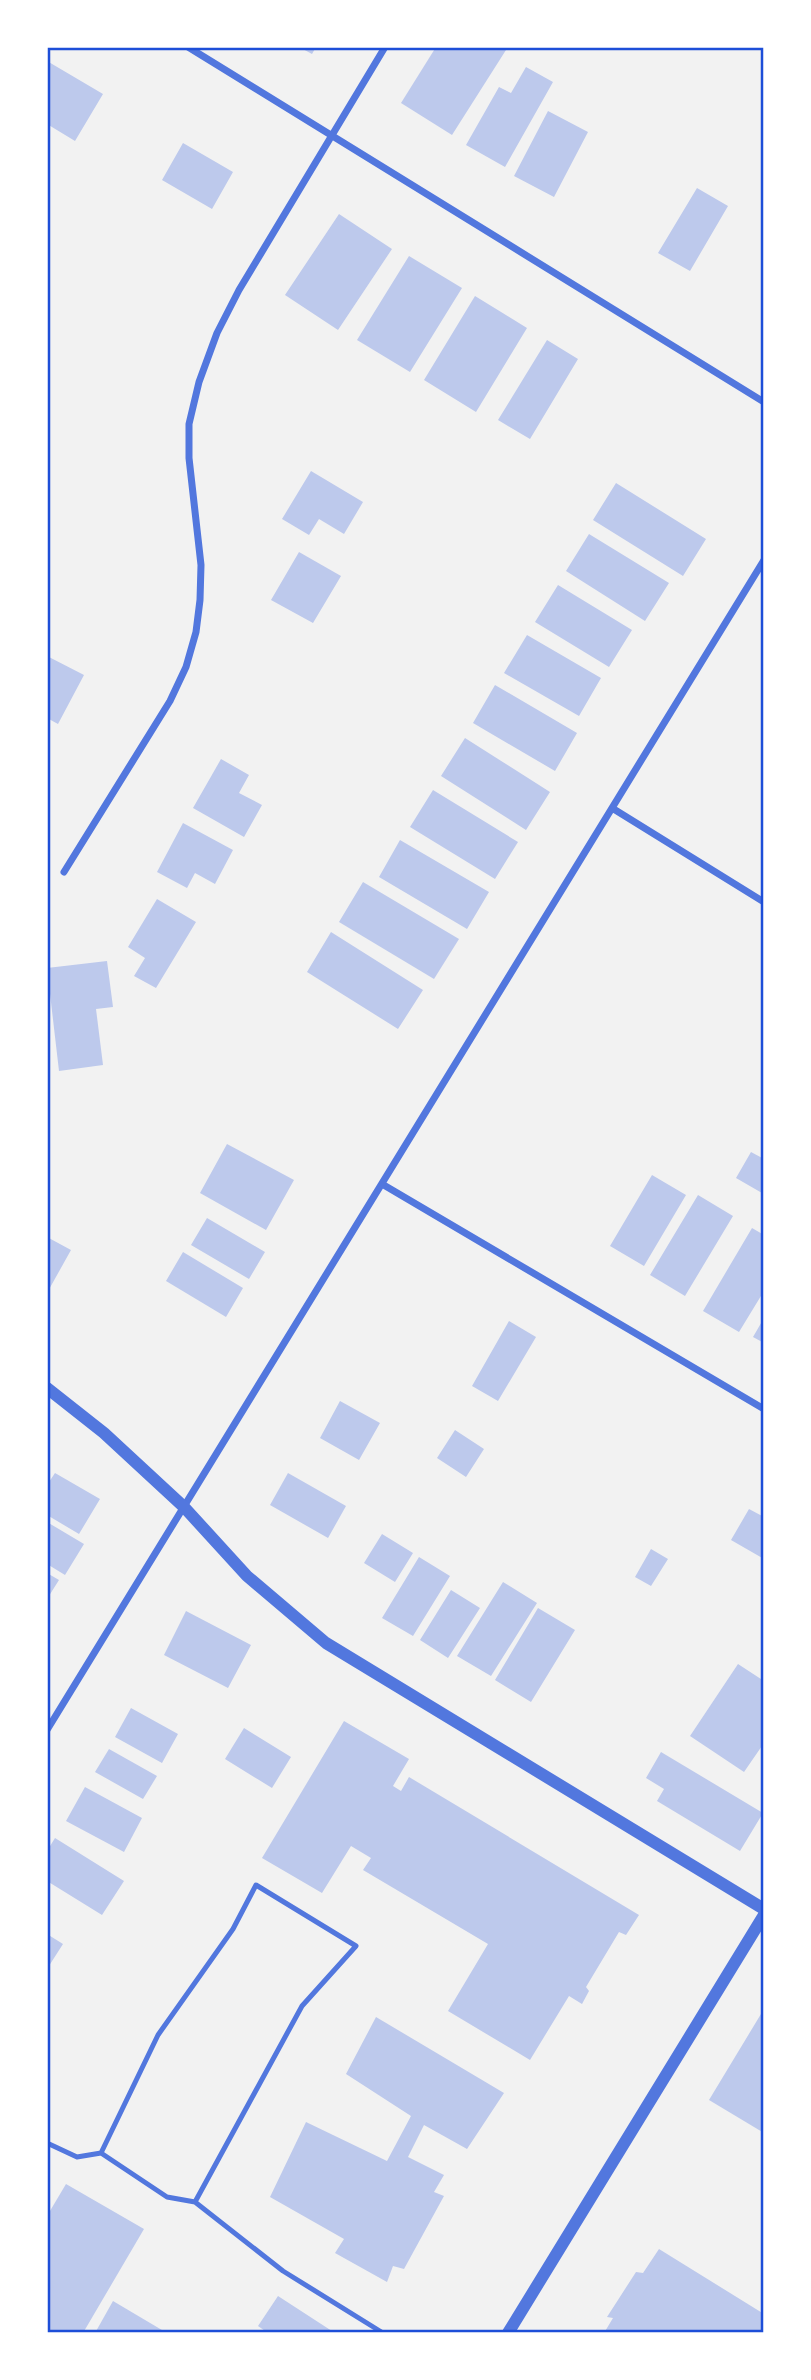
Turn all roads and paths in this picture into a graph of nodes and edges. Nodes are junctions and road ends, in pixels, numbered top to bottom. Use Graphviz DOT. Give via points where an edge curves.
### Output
graph roads {
  1 [pos="188,47"];
  2 [pos="385,47"];
  3 [pos="331,135"];
  4 [pos="764,401"];
  5 [pos="764,560"];
  6 [pos="612,808"];
  7 [pos="64,872"];
  8 [pos="764,902"];
  9 [pos="382,1184"];
  10 [pos="47,1388"];
  11 [pos="764,1409"];
  12 [pos="184,1507"];
  13 [pos="47,1730"];
  14 [pos="764,1909"];
  15 [pos="764,1915"];
  16 [pos="47,2143"];
  17 [pos="101,2154"];
  18 [pos="195,2202"];
  19 [pos="383,2333"];
  20 [pos="508,2333"];
  1 -- 3 [label="street"];
  2 -- 3 [label="street"];
  3 -- 4 [label="street"];
  3 -- 7 [label="street" via="239,290 199,382 189,424 189,458 201,565 200,600 186,667 170,701"];
  5 -- 6 [label="street"];
  6 -- 8 [label="street"];
  6 -- 9 [label="street"];
  9 -- 11 [label="street"];
  9 -- 12 [label="street"];
  10 -- 12 [label="street"];
  12 -- 13 [label="street"];
  12 -- 14 [label="street" via="247,1576 326,1643"];
  15 -- 20 [label="street"];
  16 -- 17 [label="lane" via="77,2157"];
  17 -- 18 [label="lane" via="167,2197"];
  17 -- 18 [label="lane" via="158,2035 233,1929 256,1885 356,1946 302,2006"];
  18 -- 19 [label="lane" via="283,2271"];
}
